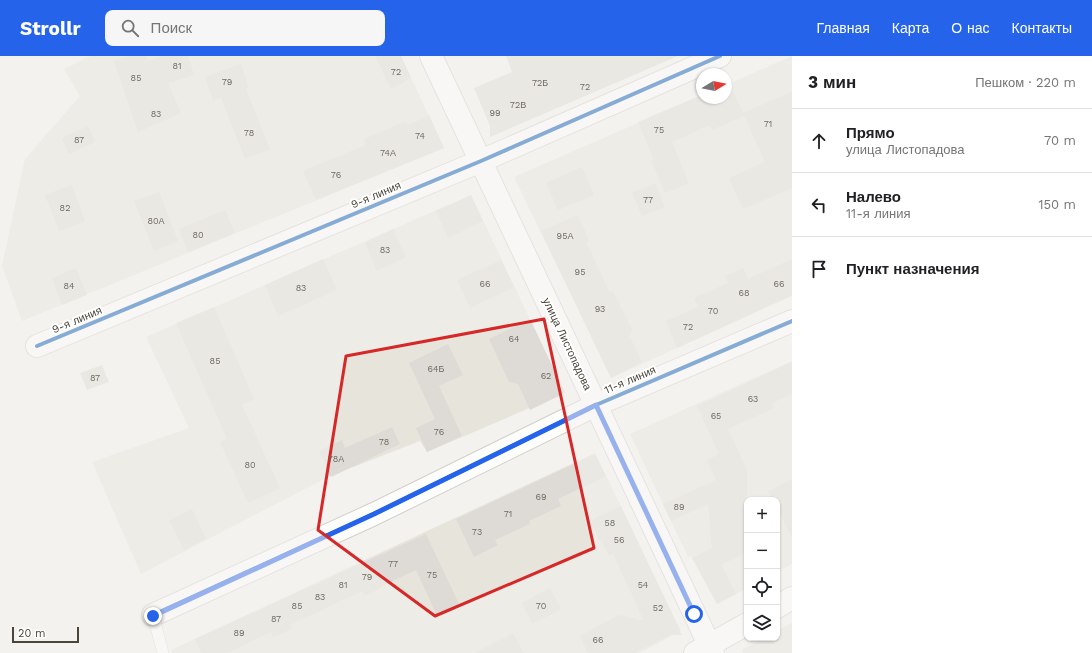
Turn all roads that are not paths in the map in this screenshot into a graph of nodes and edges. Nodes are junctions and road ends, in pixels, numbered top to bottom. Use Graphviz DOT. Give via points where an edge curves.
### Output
graph roads {
  1 [pos="431,56"];
  2 [pos="720,56"];
  3 [pos="481,161"];
  4 [pos="792,321"];
  5 [pos="37,346"];
  6 [pos="596,405"];
  7 [pos="792,598"];
  8 [pos="780,605"];
  9 [pos="153,616"];
  10 [pos="744,626"];
  11 [pos="706,650"];
  12 [pos="163,653"];
  1 -- 3 [label="street, улица Листопадова"];
  2 -- 3 [label="street, 9-я линия"];
  3 -- 5 [label="street, 9-я линия"];
  3 -- 6 [label="street, улица Листопадова"];
  4 -- 6 [label="street, 11-я линия"];
  6 -- 9 [label="street, 11-я линия" via="374,514"];
  6 -- 11 [label="street, улица Листопадова"];
  7 -- 8 [label="street"];
  9 -- 12 [label="lane"];
  10 -- 11 [label="street"];
}
